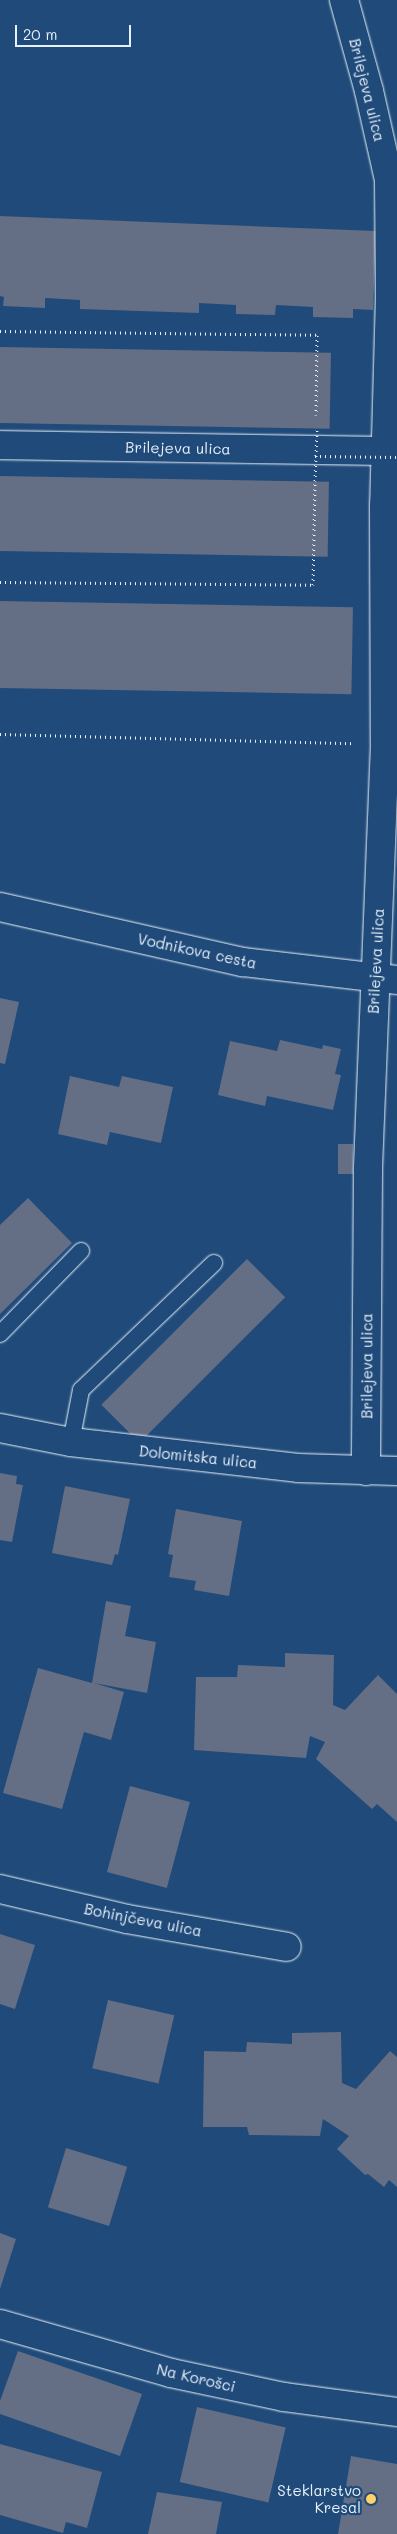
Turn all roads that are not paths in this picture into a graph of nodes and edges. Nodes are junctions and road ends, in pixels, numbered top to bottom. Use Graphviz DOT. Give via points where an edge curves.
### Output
graph roads {
  1 [pos="344,0"];
  2 [pos="0,445"];
  3 [pos="391,454"];
  4 [pos="0,907"];
  5 [pos="386,979"];
  6 [pos="80,1251"];
  7 [pos="214,1263"];
  8 [pos="0,1334"];
  9 [pos="0,1428"];
  10 [pos="71,1442"];
  11 [pos="366,1471"];
  12 [pos="397,1471"];
  13 [pos="0,1889"];
  14 [pos="287,1947"];
  15 [pos="0,2324"];
  16 [pos="397,2412"];
  1 -- 3 [label="street, Brilejeva ulica" via="369,91 388,180"];
  2 -- 3 [label="street, Brilejeva ulica"];
  3 -- 5 [label="street, Brilejeva ulica" via="385,744"];
  4 -- 5 [label="street, Vodnikova cesta" via="243,962"];
  5 -- 11 [label="street, Brilejeva ulica" via="368,1170"];
  6 -- 8 [label="lane"];
  7 -- 10 [label="lane" via="81,1390"];
  9 -- 10 [label="street, Dolomitska ulica"];
  10 -- 11 [label="street, Dolomitska ulica" via="298,1468"];
  11 -- 12 [label="street, Dolomitska ulica"];
  13 -- 14 [label="street, Bohinjčeva ulica" via="126,1919"];
  15 -- 16 [label="street, Na Korošci" via="171,2373 284,2397"];
}
